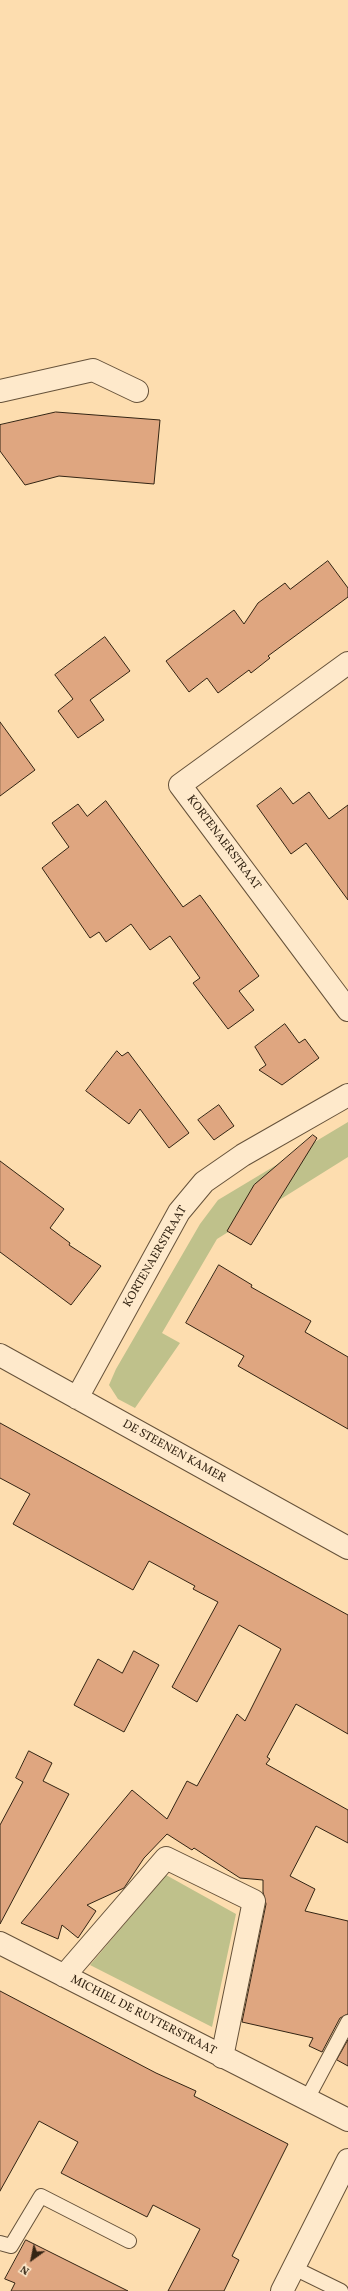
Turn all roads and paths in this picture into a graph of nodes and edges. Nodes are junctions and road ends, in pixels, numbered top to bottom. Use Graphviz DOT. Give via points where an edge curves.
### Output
graph roads {
  1 [pos="0,391"];
  2 [pos="137,391"];
  3 [pos="348,663"];
  4 [pos="348,1010"];
  5 [pos="348,1095"];
  6 [pos="0,1355"];
  7 [pos="77,1398"];
  8 [pos="348,1548"];
  9 [pos="0,1943"];
  10 [pos="64,1976"];
  11 [pos="348,2022"];
  12 [pos="222,2057"];
  13 [pos="307,2099"];
  14 [pos="348,2120"];
  15 [pos="348,2160"];
  16 [pos="129,2241"];
  17 [pos="0,2244"];
  18 [pos="294,2268"];
  19 [pos="282,2291"];
  20 [pos="341,2291"];
  1 -- 2 [label="street" via="92,370"];
  3 -- 4 [label="street, KORTENAERSTRAAT" via="180,785"];
  5 -- 7 [label="street, KORTENAERSTRAAT" via="243,1155 204,1182 179,1212"];
  6 -- 7 [label="street, DE STEENEN KAMER"];
  7 -- 8 [label="street, DE STEENEN KAMER"];
  9 -- 10 [label="street, MICHIEL DE RUYTERSTRAAT"];
  10 -- 12 [label="street, MICHIEL DE RUYTERSTRAAT"];
  10 -- 12 [label="street, MICHIEL DE RUYTERSTRAAT" via="166,1858 254,1901"];
  11 -- 13 [label="lane"];
  12 -- 13 [label="street, MICHIEL DE RUYTERSTRAAT"];
  13 -- 14 [label="street, MICHIEL DE RUYTERSTRAAT"];
  15 -- 18 [label="street"];
  16 -- 17 [label="lane" via="41,2196 11,2246"];
  18 -- 19 [label="street"];
  18 -- 20 [label="lane"];
}
